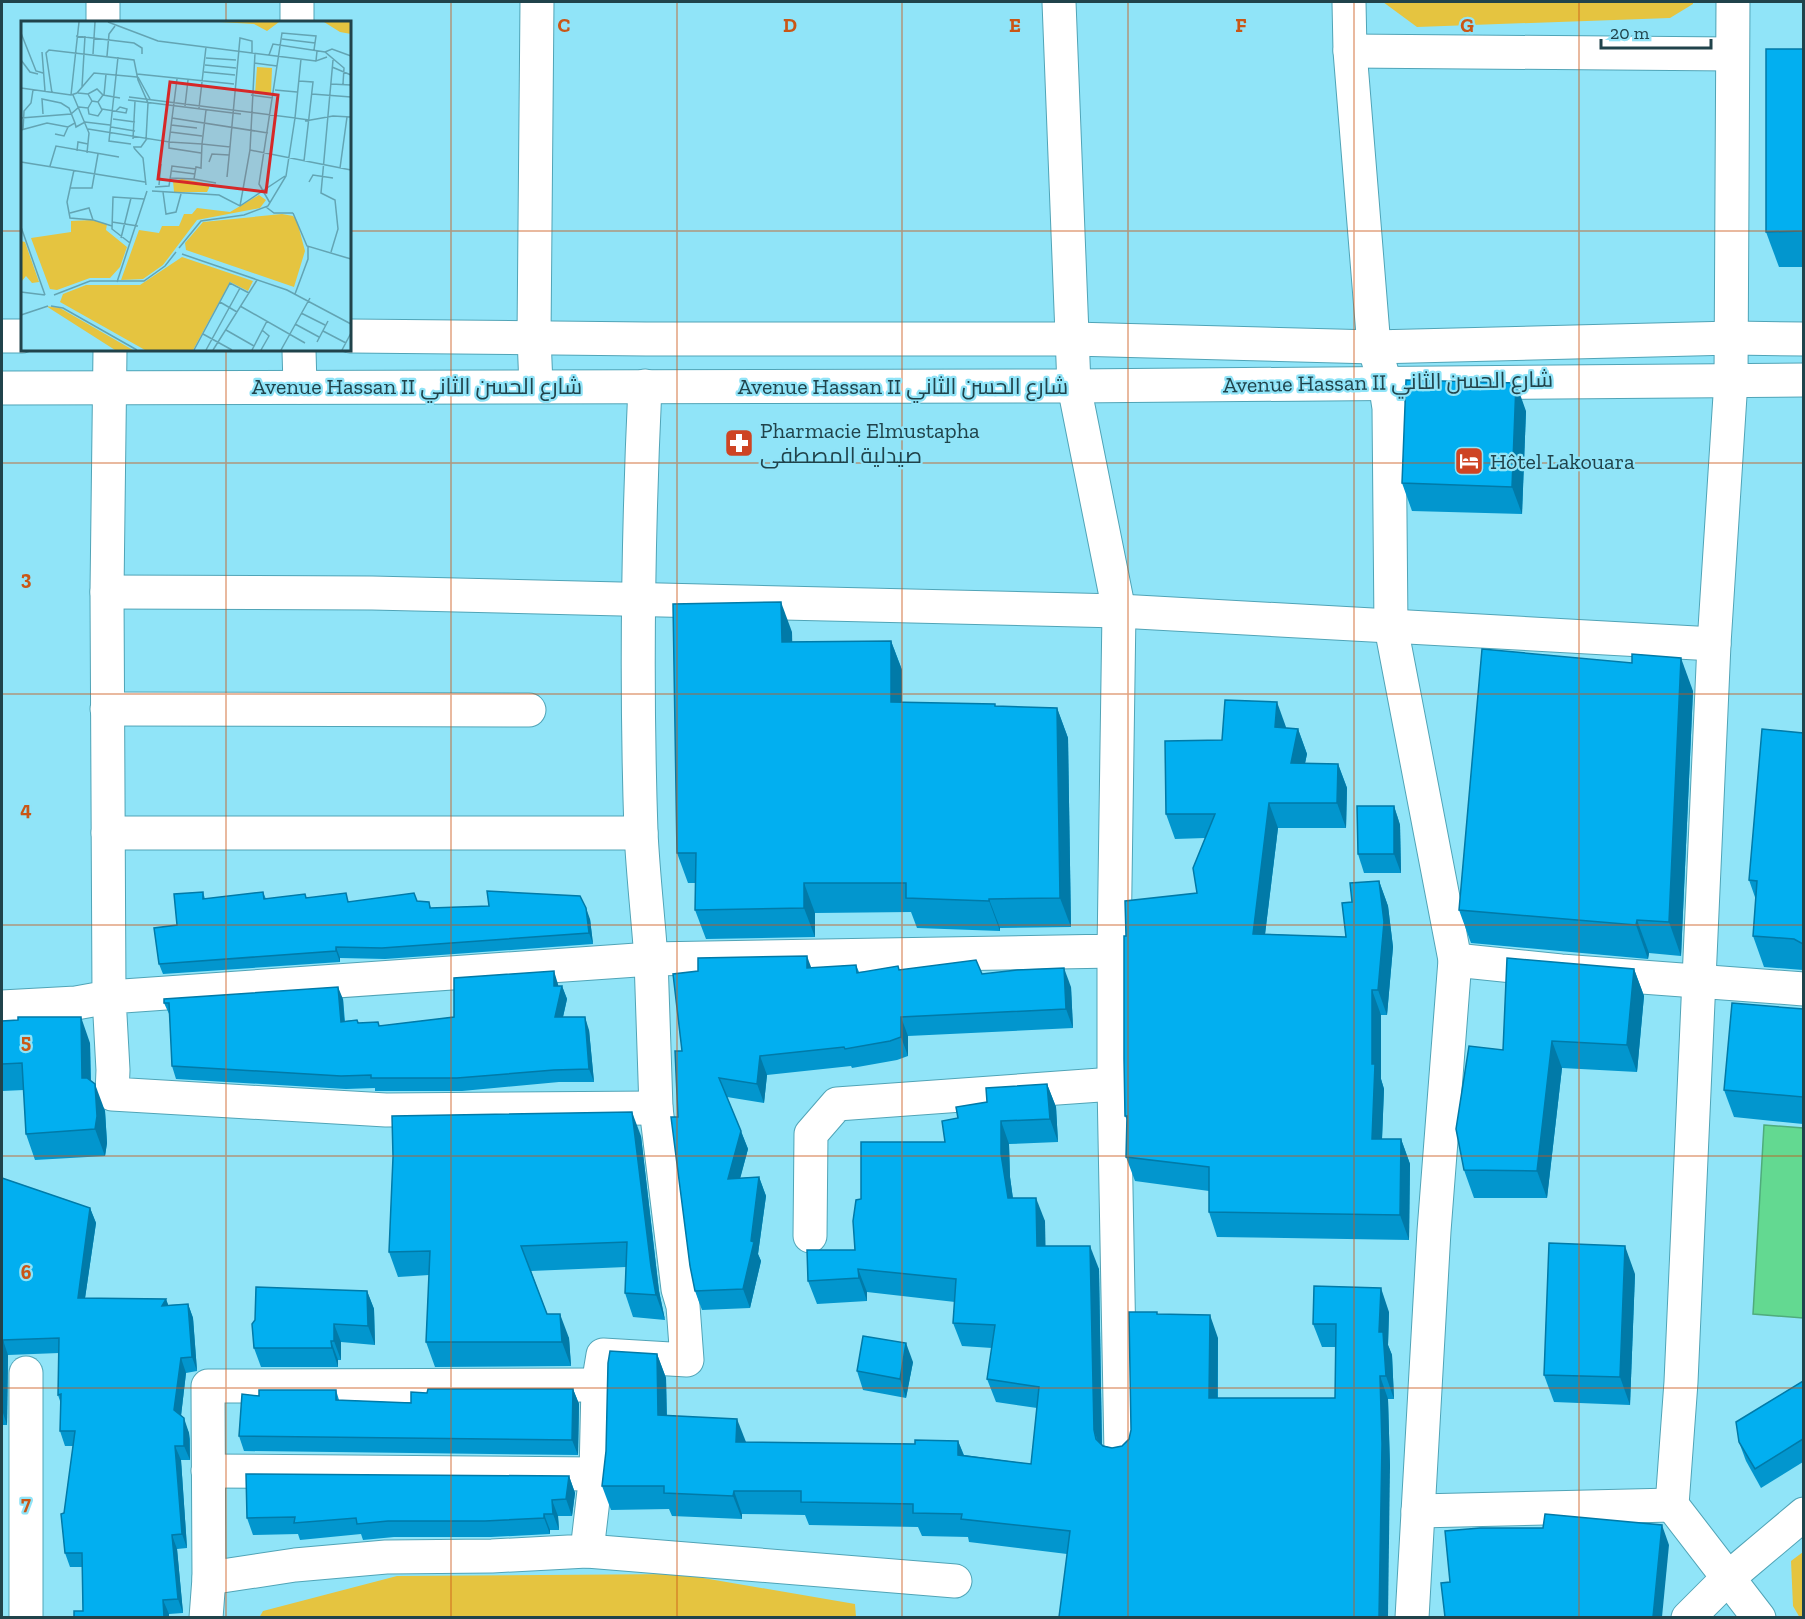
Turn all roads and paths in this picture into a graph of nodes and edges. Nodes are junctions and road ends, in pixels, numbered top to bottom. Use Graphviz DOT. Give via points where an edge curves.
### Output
graph roads {
  1 [pos="103,2"];
  2 [pos="297,2"];
  3 [pos="537,2"];
  4 [pos="1059,2"];
  5 [pos="1349,2"];
  6 [pos="1733,2"];
  7 [pos="103,21"];
  8 [pos="297,21"];
  9 [pos="1350,51"];
  10 [pos="1732,54"];
  11 [pos="2,336"];
  12 [pos="21,336"];
  13 [pos="351,336"];
  14 [pos="534,336"];
  15 [pos="1733,338"];
  16 [pos="1073,339"];
  17 [pos="1803,339"];
  18 [pos="1374,347"];
  19 [pos="110,351"];
  20 [pos="299,351"];
  21 [pos="1731,380"];
  22 [pos="1803,380"];
  23 [pos="1385,382"];
  24 [pos="536,386"];
  25 [pos="645,386"];
  26 [pos="1074,386"];
  27 [pos="110,387"];
  28 [pos="300,387"];
  29 [pos="2,388"];
  30 [pos="106,592"];
  31 [pos="639,599"];
  32 [pos="1119,611"];
  33 [pos="1391,627"];
  34 [pos="1714,644"];
  35 [pos="107,709"];
  36 [pos="529,710"];
  37 [pos="108,832"];
  38 [pos="641,833"];
  39 [pos="1114,951"];
  40 [pos="651,959"];
  41 [pos="1455,960"];
  42 [pos="1698,982"];
  43 [pos="1803,988"];
  44 [pos="109,997"];
  45 [pos="2,1007"];
  46 [pos="1114,1084"];
  47 [pos="656,1108"];
  48 [pos="810,1236"];
  49 [pos="26,1373"];
  50 [pos="598,1385"];
  51 [pos="1121,1453"];
  52 [pos="208,1472"];
  53 [pos="596,1474"];
  54 [pos="1672,1505"];
  55 [pos="1418,1511"];
  56 [pos="1803,1514"];
  57 [pos="587,1551"];
  58 [pos="208,1578"];
  59 [pos="1728,1578"];
  60 [pos="955,1581"];
  61 [pos="26,1617"];
  62 [pos="206,1617"];
  63 [pos="1412,1617"];
  64 [pos="1688,1617"];
  65 [pos="1759,1617"];
  1 -- 7 [label="street"];
  2 -- 8 [label="street"];
  3 -- 14 [label="street"];
  4 -- 16 [label="street"];
  5 -- 9 [label="street"];
  6 -- 10 [label="street"];
  9 -- 10 [label="street"];
  9 -- 18 [label="street"];
  10 -- 15 [label="street"];
  11 -- 12 [label="street"];
  13 -- 14 [label="street, Avenue Hassan II شارع الحسن الثاني"];
  14 -- 16 [label="street, Avenue Hassan II شارع الحسن الثاني"];
  14 -- 24 [label="street"];
  15 -- 17 [label="street, Avenue Hassan II شارع الحسن الثاني"];
  15 -- 18 [label="street, Avenue Hassan II شارع الحسن الثاني"];
  15 -- 21 [label="street"];
  16 -- 18 [label="street, Avenue Hassan II شارع الحسن الثاني"];
  16 -- 26 [label="street"];
  18 -- 23 [label="street"];
  19 -- 27 [label="street"];
  20 -- 28 [label="street"];
  21 -- 22 [label="street, Avenue Hassan II شارع الحسن الثاني"];
  21 -- 23 [label="street, Avenue Hassan II شارع الحسن الثاني"];
  21 -- 34 [label="street"];
  23 -- 26 [label="street, Avenue Hassan II شارع الحسن الثاني"];
  23 -- 33 [label="street" via="1389,408"];
  24 -- 25 [label="street, Avenue Hassan II شارع الحسن الثاني"];
  24 -- 28 [label="street, Avenue Hassan II شارع الحسن الثاني"];
  25 -- 26 [label="street, Avenue Hassan II شارع الحسن الثاني"];
  25 -- 31 [label="street"];
  26 -- 32 [label="street"];
  27 -- 28 [label="street, Avenue Hassan II شارع الحسن الثاني"];
  27 -- 29 [label="street, Avenue Hassan II شارع الحسن الثاني"];
  27 -- 30 [label="street"];
  30 -- 31 [label="street" via="372,592"];
  30 -- 35 [label="street"];
  31 -- 32 [label="street"];
  31 -- 38 [label="street"];
  32 -- 33 [label="street"];
  32 -- 39 [label="street"];
  33 -- 34 [label="street"];
  33 -- 41 [label="street"];
  34 -- 42 [label="street"];
  35 -- 36 [label="street"];
  35 -- 37 [label="street"];
  37 -- 38 [label="street"];
  37 -- 44 [label="street"];
  38 -- 40 [label="street"];
  39 -- 40 [label="street"];
  39 -- 46 [label="street"];
  40 -- 44 [label="street"];
  40 -- 47 [label="street"];
  41 -- 42 [label="street"];
  41 -- 55 [label="street"];
  42 -- 43 [label="street"];
  42 -- 54 [label="street"];
  44 -- 45 [label="street"];
  44 -- 47 [label="street" via="112,1094 386,1110"];
  46 -- 48 [label="street" via="837,1104 811,1134"];
  46 -- 51 [label="street"];
  47 -- 50 [label="street" via="687,1360 603,1355"];
  49 -- 61 [label="street"];
  50 -- 52 [label="street" via="208,1386"];
  50 -- 53 [label="street"];
  52 -- 53 [label="street"];
  52 -- 58 [label="street"];
  53 -- 57 [label="street"];
  54 -- 55 [label="street"];
  54 -- 59 [label="street"];
  55 -- 63 [label="street"];
  56 -- 59 [label="street"];
  57 -- 58 [label="street" via="386,1557 295,1564"];
  57 -- 60 [label="street"];
  58 -- 62 [label="street"];
  59 -- 64 [label="street"];
  59 -- 65 [label="street"];
}
